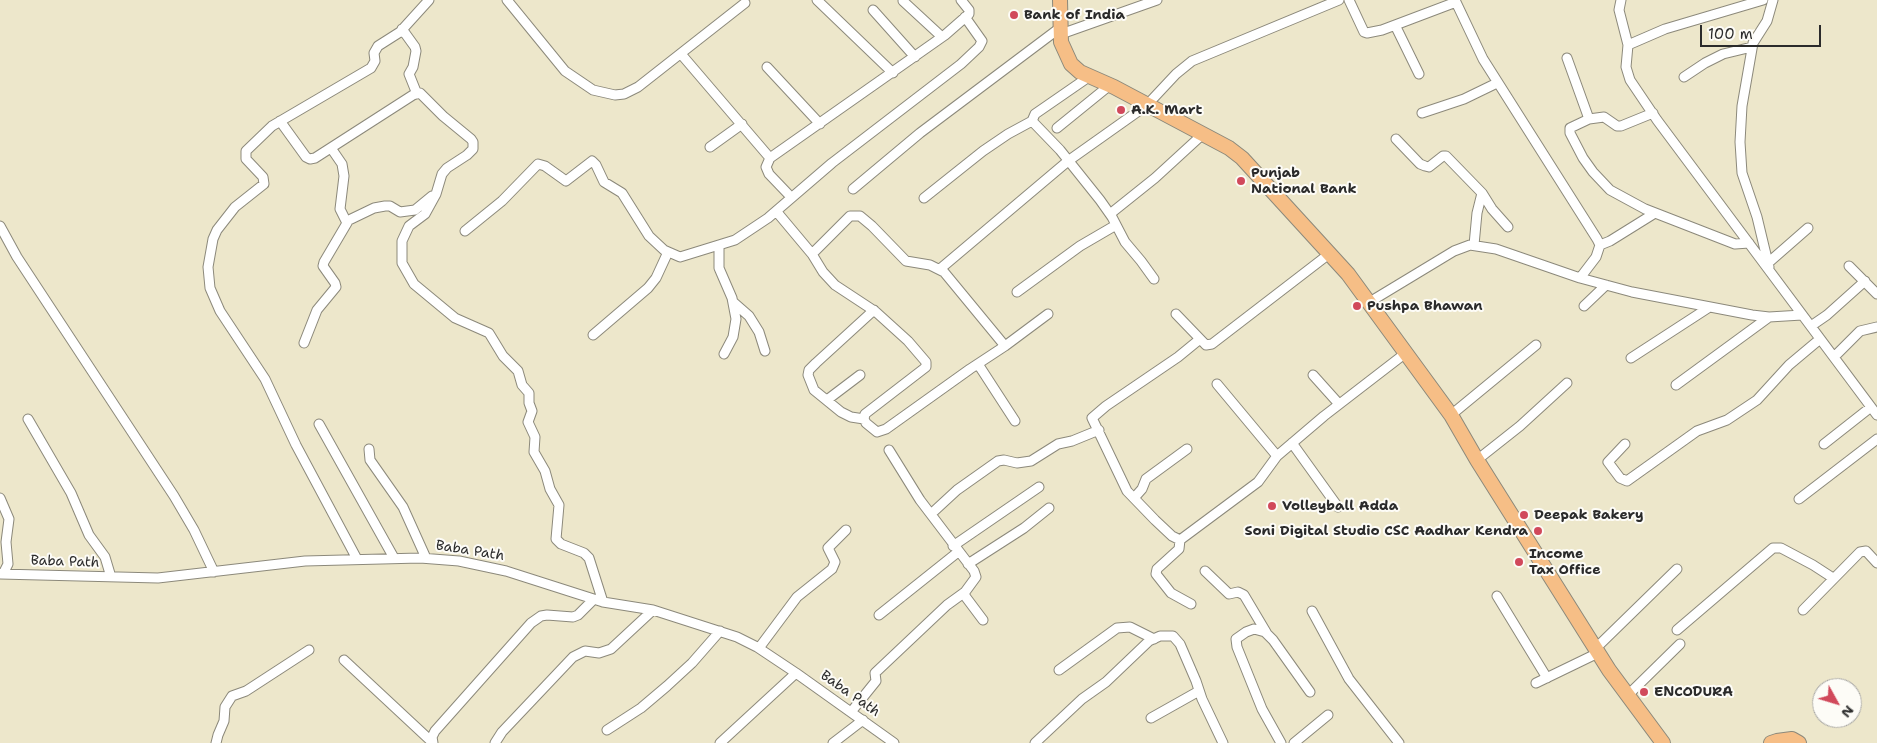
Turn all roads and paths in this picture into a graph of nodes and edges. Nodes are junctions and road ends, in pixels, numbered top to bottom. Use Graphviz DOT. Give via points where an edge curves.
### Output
graph roads {
  1 [pos="429,0"];
  2 [pos="506,0"];
  3 [pos="817,0"];
  4 [pos="961,0"];
  5 [pos="1060,0"];
  6 [pos="1157,0"];
  7 [pos="1339,0"];
  8 [pos="1349,0"];
  9 [pos="1621,0"];
  10 [pos="1763,0"];
  11 [pos="1773,0"];
  12 [pos="903,1"];
  13 [pos="1456,1"];
  14 [pos="745,3"];
  15 [pos="873,10"];
  16 [pos="965,17"];
  17 [pos="1395,25"];
  18 [pos="402,29"];
  19 [pos="1061,31"];
  20 [pos="942,38"];
  21 [pos="1628,45"];
  22 [pos="1752,47"];
  23 [pos="681,54"];
  24 [pos="915,57"];
  25 [pos="1567,58"];
  26 [pos="767,67"];
  27 [pos="893,73"];
  28 [pos="1420,74"];
  29 [pos="1090,76"];
  30 [pos="1684,77"];
  31 [pos="1498,82"];
  32 [pos="1110,85"];
  33 [pos="417,94"];
  34 [pos="1147,105"];
  35 [pos="1422,113"];
  36 [pos="1653,113"];
  37 [pos="1589,119"];
  38 [pos="280,121"];
  39 [pos="1032,121"];
  40 [pos="742,124"];
  41 [pos="820,124"];
  42 [pos="1057,128"];
  43 [pos="1203,134"];
  44 [pos="1396,139"];
  45 [pos="710,147"];
  46 [pos="331,148"];
  47 [pos="770,158"];
  48 [pos="1068,161"];
  49 [pos="853,189"];
  50 [pos="436,192"];
  51 [pos="1482,193"];
  52 [pos="791,197"];
  53 [pos="924,198"];
  54 [pos="776,211"];
  55 [pos="1655,213"];
  56 [pos="1110,214"];
  57 [pos="347,221"];
  58 [pos="1116,225"];
  59 [pos="0,226"];
  60 [pos="1508,227"];
  61 [pos="1808,228"];
  62 [pos="465,231"];
  63 [pos="1749,243"];
  64 [pos="719,245"];
  65 [pos="1474,245"];
  66 [pos="1600,245"];
  67 [pos="668,252"];
  68 [pos="812,254"];
  69 [pos="1329,254"];
  70 [pos="1849,266"];
  71 [pos="1769,267"];
  72 [pos="940,269"];
  73 [pos="1154,278"];
  74 [pos="1580,278"];
  75 [pos="1864,281"];
  76 [pos="1606,285"];
  77 [pos="1017,292"];
  78 [pos="1877,294"];
  79 [pos="733,302"];
  80 [pos="1368,303"];
  81 [pos="1584,306"];
  82 [pos="1708,308"];
  83 [pos="874,310"];
  84 [pos="1048,314"];
  85 [pos="1176,314"];
  86 [pos="1802,315"];
  87 [pos="1769,317"];
  88 [pos="1811,326"];
  89 [pos="1877,327"];
  90 [pos="593,335"];
  91 [pos="1200,339"];
  92 [pos="1820,339"];
  93 [pos="304,343"];
  94 [pos="1536,345"];
  95 [pos="1005,346"];
  96 [pos="765,351"];
  97 [pos="1407,352"];
  98 [pos="724,354"];
  99 [pos="1834,357"];
  100 [pos="1631,358"];
  101 [pos="978,364"];
  102 [pos="860,375"];
  103 [pos="1313,375"];
  104 [pos="1567,383"];
  105 [pos="1217,384"];
  106 [pos="1676,385"];
  107 [pos="827,400"];
  108 [pos="1339,404"];
  109 [pos="1874,411"];
  110 [pos="1451,414"];
  111 [pos="28,419"];
  112 [pos="864,419"];
  113 [pos="1015,420"];
  114 [pos="320,424"];
  115 [pos="1099,430"];
  116 [pos="1877,439"];
  117 [pos="1292,443"];
  118 [pos="1625,444"];
  119 [pos="1824,444"];
  120 [pos="369,449"];
  121 [pos="1187,449"];
  122 [pos="889,450"];
  123 [pos="1277,456"];
  124 [pos="1477,460"];
  125 [pos="1039,487"];
  126 [pos="0,498"];
  127 [pos="1134,498"];
  128 [pos="1800,499"];
  129 [pos="1338,507"];
  130 [pos="1049,508"];
  131 [pos="931,514"];
  132 [pos="846,530"];
  133 [pos="1180,540"];
  134 [pos="956,549"];
  135 [pos="394,558"];
  136 [pos="426,558"];
  137 [pos="357,559"];
  138 [pos="1877,562"];
  139 [pos="968,564"];
  140 [pos="1677,569"];
  141 [pos="1205,571"];
  142 [pos="214,572"];
  143 [pos="2,574"];
  144 [pos="110,577"];
  145 [pos="1833,578"];
  146 [pos="965,592"];
  147 [pos="1497,596"];
  148 [pos="599,601"];
  149 [pos="1191,604"];
  150 [pos="653,610"];
  151 [pos="1804,610"];
  152 [pos="1312,612"];
  153 [pos="879,615"];
  154 [pos="983,620"];
  155 [pos="720,630"];
  156 [pos="1677,630"];
  157 [pos="1268,635"];
  158 [pos="1154,639"];
  159 [pos="1680,644"];
  160 [pos="759,648"];
  161 [pos="310,650"];
  162 [pos="1597,651"];
  163 [pos="344,660"];
  164 [pos="1059,670"];
  165 [pos="796,673"];
  166 [pos="1547,678"];
  167 [pos="1536,683"];
  168 [pos="1199,691"];
  169 [pos="1310,692"];
  170 [pos="1627,696"];
  171 [pos="851,712"];
  172 [pos="1328,715"];
  173 [pos="1151,718"];
  174 [pos="863,720"];
  175 [pos="607,730"];
  176 [pos="432,742"];
  177 [pos="216,743"];
  178 [pos="495,743"];
  179 [pos="720,743"];
  180 [pos="833,743"];
  181 [pos="894,743"];
  182 [pos="1035,743"];
  183 [pos="1224,743"];
  184 [pos="1281,743"];
  185 [pos="1294,743"];
  186 [pos="1399,743"];
  187 [pos="1663,743"];
  188 [pos="1771,743"];
  189 [pos="1799,743"];
  1 -- 18 [label="street"];
  2 -- 23 [label="street" via="565,71 599,92 615,96 632,91"];
  3 -- 27 [label="street"];
  4 -- 16 [label="street" via="969,10"];
  5 -- 19 [label="main road"];
  6 -- 19 [label="street"];
  7 -- 34 [label="street" via="1192,61"];
  8 -- 17 [label="street" via="1364,32"];
  9 -- 21 [label="street" via="1619,10"];
  10 -- 21 [label="street" via="1665,29"];
  11 -- 22 [label="street" via="1767,21"];
  12 -- 20 [label="street"];
  13 -- 17 [label="street"];
  13 -- 31 [label="street" via="1483,59"];
  14 -- 23 [label="street"];
  15 -- 24 [label="street"];
  16 -- 20 [label="street"];
  16 -- 52 [label="street" via="982,41 979,47"];
  17 -- 28 [label="street"];
  18 -- 33 [label="street" via="416,51 409,74"];
  18 -- 38 [label="street" via="376,49 371,68"];
  19 -- 29 [label="main road" via="1061,42 1071,64"];
  19 -- 49 [label="street" via="920,133"];
  20 -- 24 [label="street"];
  21 -- 36 [label="street" via="1626,72"];
  22 -- 30 [label="street" via="1723,54"];
  22 -- 71 [label="street" via="1742,106 1742,173 1757,216"];
  23 -- 40 [label="street"];
  24 -- 27 [label="street"];
  25 -- 37 [label="street"];
  26 -- 41 [label="street"];
  27 -- 41 [label="street"];
  29 -- 32 [label="main road"];
  29 -- 39 [label="street" via="1035,114"];
  31 -- 35 [label="street" via="1464,99"];
  31 -- 66 [label="street"];
  32 -- 34 [label="main road"];
  32 -- 42 [label="street"];
  33 -- 46 [label="street"];
  33 -- 50 [label="street" via="424,96 473,142 470,152 442,174"];
  34 -- 43 [label="main road"];
  34 -- 48 [label="street"];
  36 -- 37 [label="street" via="1620,126 1604,117"];
  36 -- 63 [label="street"];
  37 -- 55 [label="street" via="1569,130 1583,158 1610,190"];
  38 -- 46 [label="street" via="306,157 315,158"];
  38 -- 137 [label="street" via="246,151 246,159 265,181 261,188 235,207 217,230 211,248 208,279 213,298 265,379"];
  39 -- 48 [label="street"];
  39 -- 53 [label="street" via="983,151"];
  40 -- 45 [label="street"];
  40 -- 47 [label="street"];
  41 -- 47 [label="street"];
  43 -- 56 [label="street"];
  43 -- 69 [label="main road" via="1242,158"];
  44 -- 51 [label="street" via="1425,166 1429,167 1446,156"];
  46 -- 57 [label="street" via="342,164 344,176 340,208"];
  47 -- 52 [label="street" via="766,167 769,174"];
  48 -- 56 [label="street"];
  48 -- 72 [label="street"];
  50 -- 57 [label="street" via="415,210 400,212 385,206"];
  50 -- 148 [label="street" via="425,214 410,224 404,236 402,267 414,284 455,318 489,333 503,356 518,371 522,386 529,393 532,411 528,422 535,437 534,452 558,505 556,539 589,558"];
  51 -- 60 [label="street"];
  51 -- 65 [label="street"];
  52 -- 54 [label="street"];
  54 -- 64 [label="street" via="740,237"];
  54 -- 68 [label="street"];
  55 -- 63 [label="street" via="1735,244"];
  55 -- 66 [label="street"];
  56 -- 58 [label="street"];
  57 -- 93 [label="street" via="324,262 336,287 317,310"];
  58 -- 73 [label="street" via="1125,242"];
  58 -- 77 [label="street" via="1080,246"];
  59 -- 142 [label="street" via="17,257 174,496"];
  61 -- 71 [label="street"];
  62 -- 67 [label="street" via="502,201 538,164 566,181 592,161 604,182 622,193 648,236"];
  63 -- 71 [label="street"];
  64 -- 67 [label="street" via="680,257"];
  64 -- 79 [label="street" via="719,268"];
  65 -- 74 [label="street" via="1496,249"];
  65 -- 80 [label="street" via="1454,251"];
  66 -- 74 [label="street" via="1596,257"];
  67 -- 90 [label="street" via="648,288"];
  68 -- 72 [label="street" via="850,216 856,215 872,226 906,261"];
  68 -- 83 [label="street" via="835,285"];
  69 -- 80 [label="main road"];
  69 -- 91 [label="street" via="1212,344 1206,345"];
  70 -- 75 [label="street"];
  71 -- 86 [label="street"];
  72 -- 95 [label="street"];
  74 -- 76 [label="street"];
  75 -- 78 [label="street"];
  75 -- 88 [label="street"];
  76 -- 81 [label="street"];
  76 -- 82 [label="street"];
  79 -- 96 [label="street" via="749,316"];
  79 -- 98 [label="street" via="736,319 733,338"];
  80 -- 97 [label="main road"];
  82 -- 87 [label="street"];
  82 -- 100 [label="street"];
  83 -- 107 [label="street" via="809,370 812,386"];
  83 -- 112 [label="street" via="908,341 927,365 871,407"];
  84 -- 95 [label="street"];
  85 -- 91 [label="street"];
  86 -- 87 [label="street"];
  86 -- 88 [label="street"];
  87 -- 106 [label="street"];
  88 -- 92 [label="street"];
  89 -- 99 [label="street" via="1857,333"];
  91 -- 115 [label="street" via="1093,416"];
  92 -- 99 [label="street"];
  92 -- 118 [label="street" via="1789,365 1757,400 1727,420 1697,431 1627,481 1620,478 1608,462"];
  94 -- 110 [label="street"];
  95 -- 101 [label="street"];
  97 -- 108 [label="street"];
  97 -- 110 [label="main road"];
  99 -- 109 [label="street"];
  101 -- 112 [label="street" via="882,431 875,431"];
  101 -- 113 [label="street"];
  102 -- 107 [label="street"];
  103 -- 108 [label="street"];
  104 -- 124 [label="street"];
  105 -- 123 [label="street"];
  107 -- 112 [label="street" via="841,412"];
  108 -- 117 [label="street"];
  109 -- 119 [label="street"];
  110 -- 124 [label="main road"];
  111 -- 144 [label="street" via="71,493 89,535 105,556"];
  114 -- 135 [label="street"];
  115 -- 127 [label="street" via="1125,486"];
  115 -- 131 [label="street" via="1058,444 1031,461 1017,464 998,461"];
  116 -- 128 [label="street"];
  117 -- 123 [label="street"];
  117 -- 129 [label="street"];
  120 -- 136 [label="street" via="370,460 403,508"];
  121 -- 127 [label="street" via="1146,479"];
  122 -- 131 [label="street"];
  123 -- 133 [label="street" via="1258,482"];
  124 -- 162 [label="main road"];
  125 -- 134 [label="street"];
  126 -- 143 [label="street" via="8,514 8,564"];
  127 -- 133 [label="street"];
  130 -- 139 [label="street"];
  131 -- 134 [label="street"];
  132 -- 160 [label="street" via="828,548 835,562 832,569 797,597"];
  133 -- 149 [label="street" via="1179,549 1155,571 1171,594"];
  134 -- 139 [label="street"];
  134 -- 153 [label="street"];
  135 -- 136 [label="street, Baba Path"];
  135 -- 137 [label="street, Baba Path"];
  136 -- 148 [label="street, Baba Path" via="506,571"];
  137 -- 142 [label="street, Baba Path" via="283,563"];
  138 -- 145 [label="street" via="1863,550"];
  139 -- 146 [label="street" via="976,577"];
  140 -- 162 [label="street"];
  141 -- 157 [label="street" via="1229,594 1244,594"];
  142 -- 144 [label="street, Baba Path" via="158,578"];
  143 -- 144 [label="street, Baba Path"];
  145 -- 151 [label="street"];
  145 -- 156 [label="street" via="1781,548 1773,548"];
  146 -- 154 [label="street"];
  146 -- 171 [label="street" via="875,672 876,680"];
  147 -- 166 [label="street"];
  148 -- 150 [label="street, Baba Path"];
  148 -- 176 [label="street" via="573,617 547,615 531,624 435,731"];
  150 -- 155 [label="street, Baba Path"];
  150 -- 178 [label="street" via="611,649 599,653 585,651 573,657"];
  152 -- 186 [label="street" via="1349,679"];
  155 -- 160 [label="street, Baba Path"];
  155 -- 175 [label="street" via="667,686"];
  157 -- 169 [label="street"];
  157 -- 184 [label="street" via="1254,629 1238,637 1236,643 1262,709"];
  158 -- 164 [label="street" via="1130,627 1117,628"];
  158 -- 168 [label="street" via="1173,636 1177,639"];
  158 -- 182 [label="street"];
  159 -- 170 [label="street"];
  160 -- 165 [label="street, Baba Path"];
  161 -- 177 [label="street" via="246,691 232,696 225,707"];
  162 -- 166 [label="street"];
  162 -- 170 [label="main road"];
  163 -- 176 [label="street"];
  165 -- 171 [label="street, Baba Path"];
  165 -- 179 [label="street"];
  166 -- 167 [label="street"];
  168 -- 173 [label="street"];
  168 -- 183 [label="street"];
  170 -- 187 [label="main road"];
  171 -- 174 [label="street, Baba Path"];
  172 -- 185 [label="street"];
  174 -- 180 [label="street"];
  174 -- 181 [label="street, Baba Path"];
  188 -- 189 [label="main road" via="1792,739"];
}
